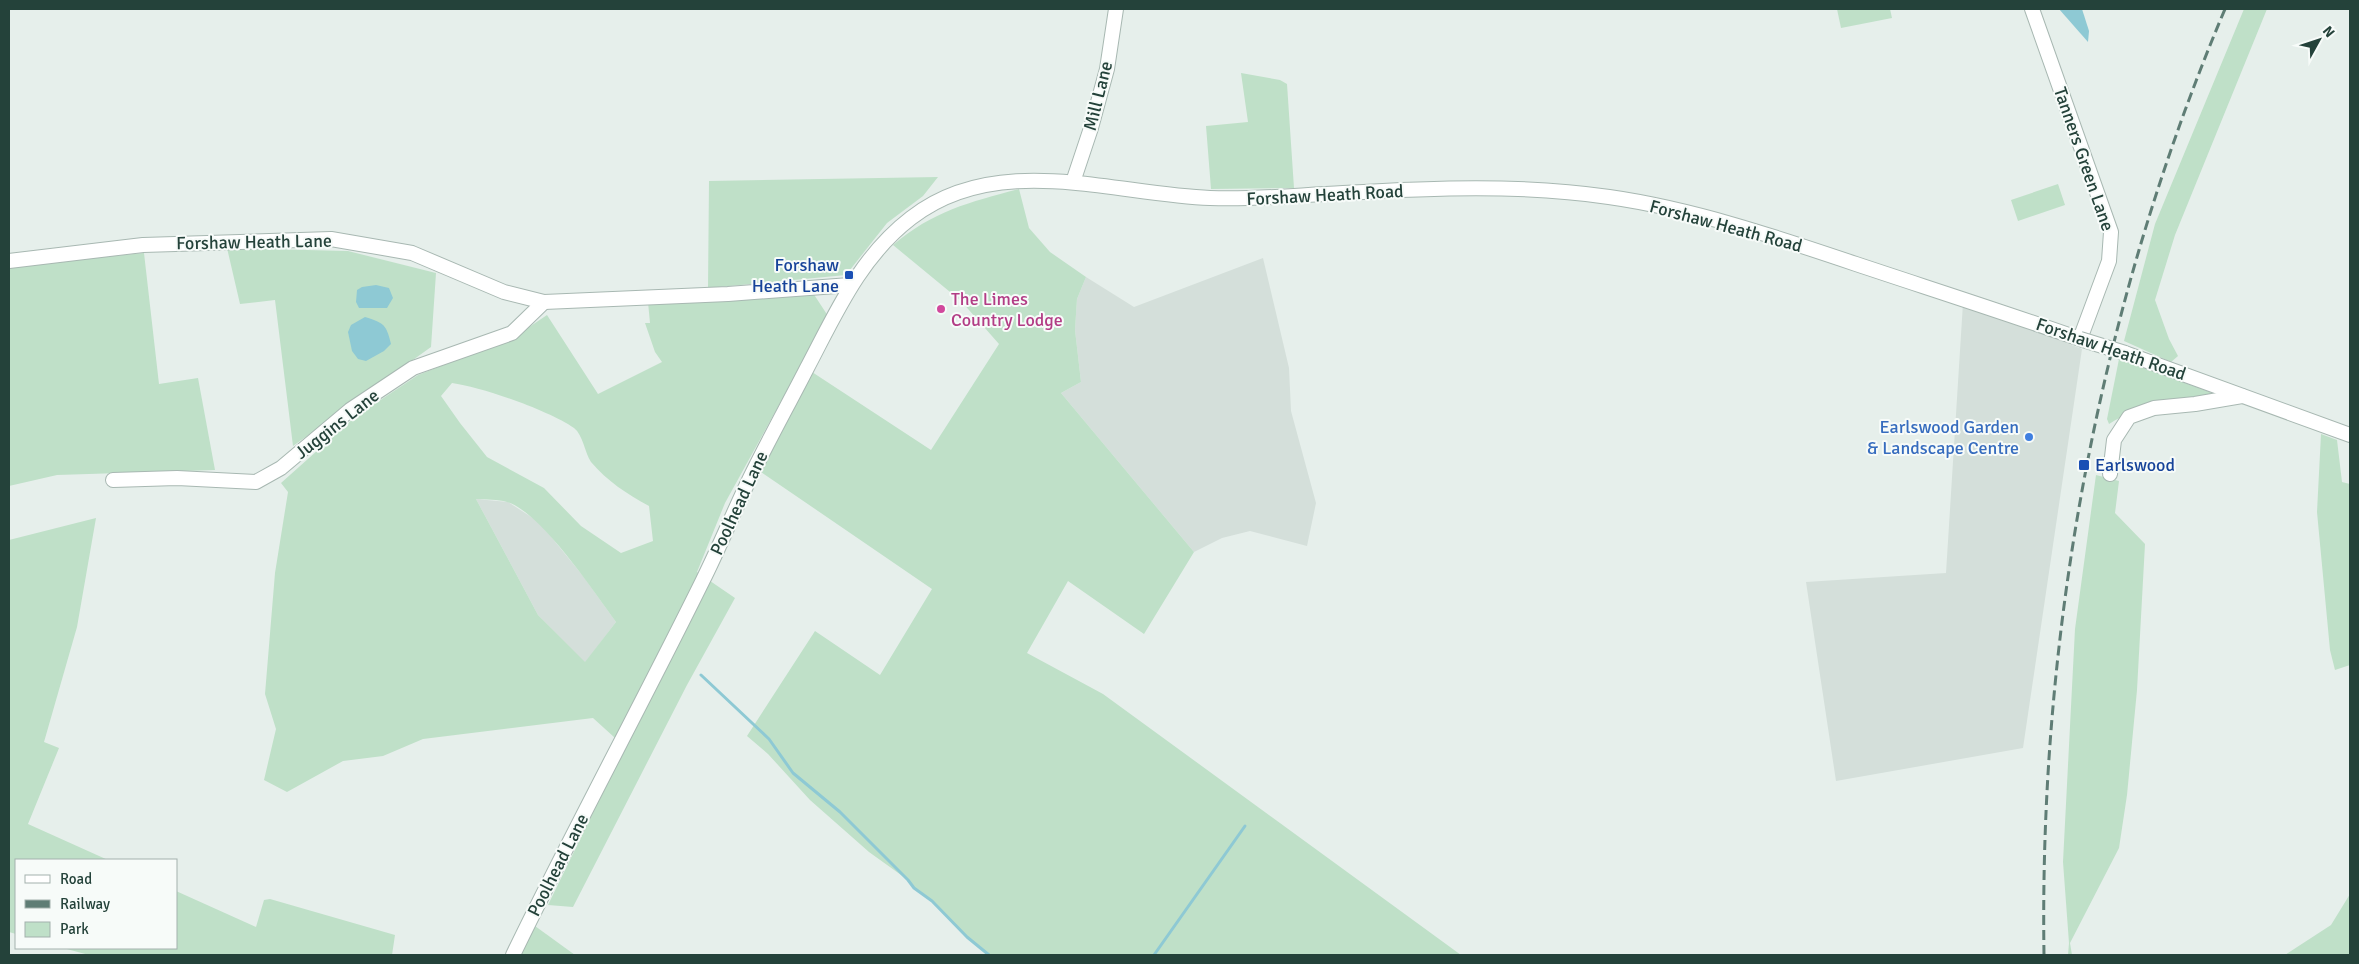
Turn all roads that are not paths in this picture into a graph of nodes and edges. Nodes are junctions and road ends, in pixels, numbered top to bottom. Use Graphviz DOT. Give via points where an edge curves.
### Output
graph roads {
  1 [pos="1116,9"];
  2 [pos="2032,9"];
  3 [pos="1073,182"];
  4 [pos="9,261"];
  5 [pos="850,285"];
  6 [pos="544,302"];
  7 [pos="2080,339"];
  8 [pos="2243,396"];
  9 [pos="2350,435"];
  10 [pos="2110,474"];
  11 [pos="113,480"];
  12 [pos="513,955"];
  1 -- 3 [label="street, Mill Lane" via="1107,69"];
  2 -- 7 [label="street, Tanners Green Lane" via="2111,232 2109,261"];
  3 -- 5 [label="street, Poolhead Lane" via="999,183 945,198 912,217 886,239"];
  3 -- 7 [label="street, Forshaw Heath Road" via="1211,198 1259,199 1497,188 1608,196 1680,210 1762,234"];
  4 -- 6 [label="street, Forshaw Heath Lane" via="143,245 331,239 412,253 504,292"];
  5 -- 6 [label="street, Forshaw Heath Lane"];
  5 -- 12 [label="street, Poolhead Lane" via="750,478 704,578"];
  6 -- 11 [label="street, Juggins Lane" via="512,333 413,368 350,410 281,468 256,482 177,478"];
  7 -- 8 [label="street, Forshaw Heath Road, bridge"];
  8 -- 9 [label="street, Forshaw Heath Road"];
  8 -- 10 [label="street" via="2154,408 2129,417 2114,440"];
}
